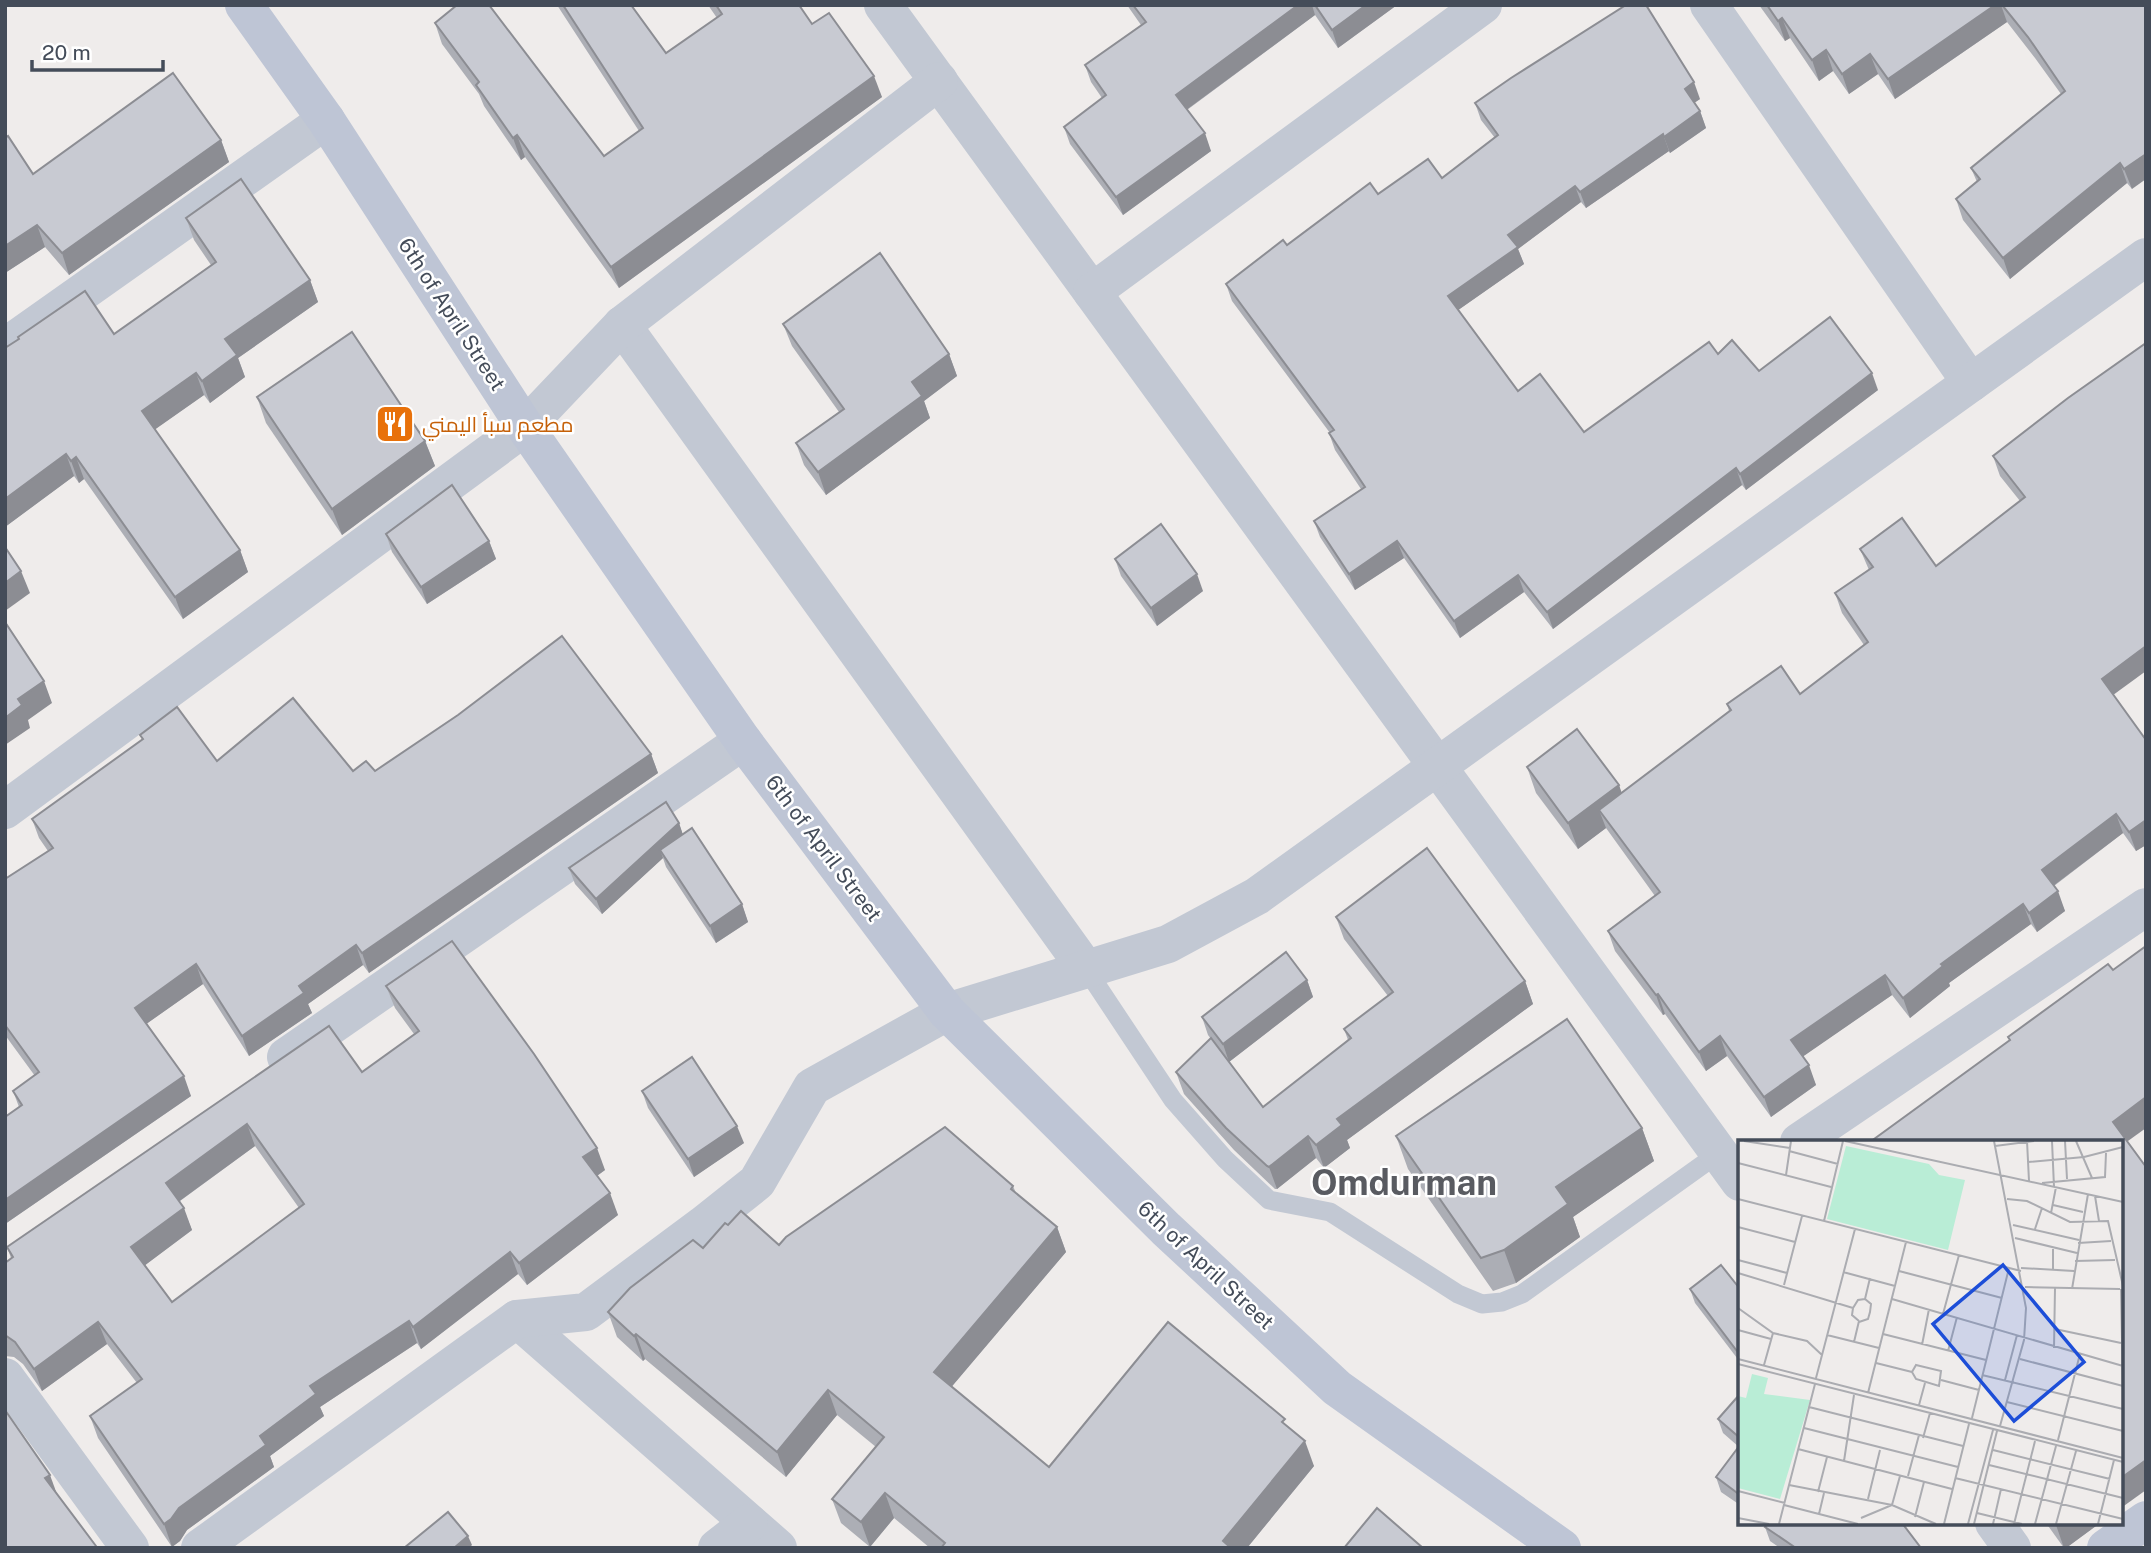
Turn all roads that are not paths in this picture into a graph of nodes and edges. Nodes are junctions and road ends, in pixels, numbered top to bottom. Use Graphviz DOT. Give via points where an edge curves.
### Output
graph roads {
  1 [pos="244,5"];
  2 [pos="883,5"];
  3 [pos="1483,5"];
  4 [pos="1709,5"];
  5 [pos="939,81"];
  6 [pos="326,120"];
  7 [pos="2146,257"];
  8 [pos="1092,292"];
  9 [pos="622,325"];
  10 [pos="5,347"];
  11 [pos="1971,383"];
  12 [pos="525,427"];
  13 [pos="743,741"];
  14 [pos="1436,768"];
  15 [pos="5,810"];
  16 [pos="2146,907"];
  17 [pos="1086,969"];
  18 [pos="947,1012"];
  19 [pos="255,1078"];
  20 [pos="1802,1140"];
  21 [pos="1734,1175"];
  22 [pos="517,1319"];
  23 [pos="5,1377"];
  24 [pos="2146,1520"];
  25 [pos="749,1524"];
  26 [pos="1995,1525"];
  27 [pos="130,1548"];
  28 [pos="200,1548"];
  29 [pos="717,1548"];
  30 [pos="778,1548"];
  31 [pos="1562,1548"];
  32 [pos="2012,1548"];
  33 [pos="2106,1548"];
  1 -- 6 [label="street, 6th of April Street"];
  2 -- 5 [label="street"];
  3 -- 8 [label="street"];
  4 -- 11 [label="street"];
  5 -- 8 [label="street"];
  5 -- 9 [label="street"];
  6 -- 10 [label="street"];
  6 -- 12 [label="street, 6th of April Street"];
  7 -- 11 [label="street"];
  8 -- 14 [label="street"];
  9 -- 12 [label="street"];
  9 -- 17 [label="street"];
  11 -- 14 [label="street"];
  12 -- 13 [label="street, 6th of April Street"];
  12 -- 15 [label="street"];
  13 -- 18 [label="street, 6th of April Street"];
  13 -- 19 [label="street"];
  14 -- 17 [label="street" via="1257,896 1168,944"];
  14 -- 21 [label="street"];
  16 -- 20 [label="street"];
  17 -- 18 [label="street"];
  17 -- 21 [label="lane" via="1173,1100 1269,1200 1330,1212 1458,1294 1482,1304 1522,1294"];
  18 -- 22 [label="street" via="812,1087 757,1182 586,1312"];
  18 -- 31 [label="street, 6th of April Street" via="1166,1229 1337,1388"];
  22 -- 25 [label="street"];
  22 -- 28 [label="street"];
  23 -- 27 [label="street"];
  24 -- 33 [label="street"];
  25 -- 29 [label="street"];
  25 -- 30 [label="street"];
  26 -- 32 [label="street"];
}
